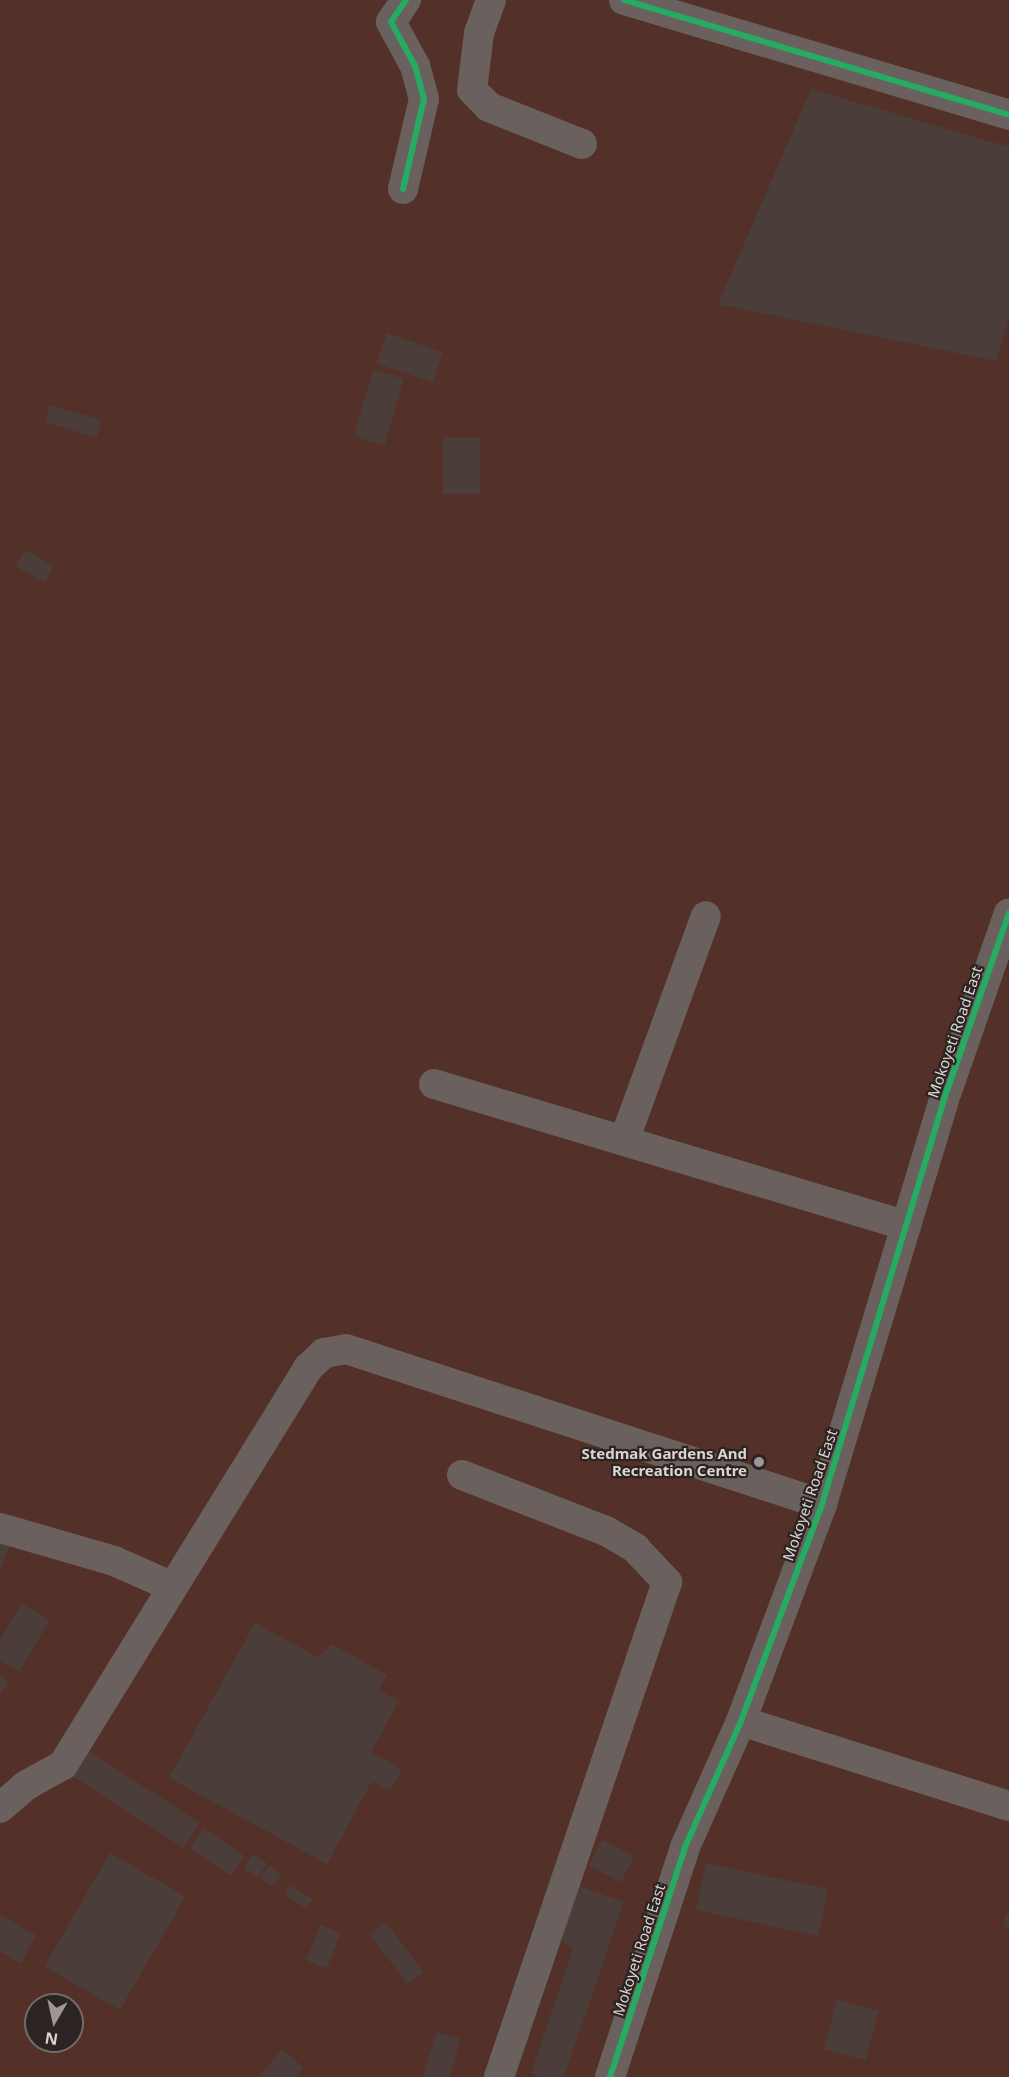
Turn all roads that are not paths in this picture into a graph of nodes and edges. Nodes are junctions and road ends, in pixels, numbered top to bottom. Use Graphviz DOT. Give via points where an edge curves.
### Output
graph roads {
  1 [pos="406,0"];
  2 [pos="491,0"];
  3 [pos="624,0"];
  4 [pos="1009,115"];
  5 [pos="582,144"];
  6 [pos="403,189"];
  7 [pos="1009,913"];
  8 [pos="706,916"];
  9 [pos="434,1084"];
  10 [pos="624,1141"];
  11 [pos="906,1227"];
  12 [pos="462,1475"];
  13 [pos="822,1504"];
  14 [pos="0,1528"];
  15 [pos="171,1586"];
  16 [pos="741,1721"];
  17 [pos="1009,1806"];
  18 [pos="0,1808"];
  19 [pos="499,2077"];
  20 [pos="610,2077"];
  1 -- 6 [label="street" via="391,22 415,66 424,99"];
  2 -- 5 [label="street" via="479,33 472,90 489,107"];
  3 -- 4 [label="street"];
  7 -- 11 [label="street, Mokoyeti Road East"];
  8 -- 10 [label="street"];
  9 -- 10 [label="street"];
  10 -- 11 [label="street"];
  11 -- 13 [label="street, Mokoyeti Road East"];
  12 -- 19 [label="street" via="606,1531 634,1548 667,1582"];
  13 -- 15 [label="street" via="346,1349 324,1353 308,1368"];
  13 -- 16 [label="street, Mokoyeti Road East"];
  14 -- 15 [label="street" via="114,1561"];
  15 -- 18 [label="street" via="63,1765 25,1785"];
  16 -- 17 [label="street"];
  16 -- 20 [label="street, Mokoyeti Road East" via="685,1847"];
}
